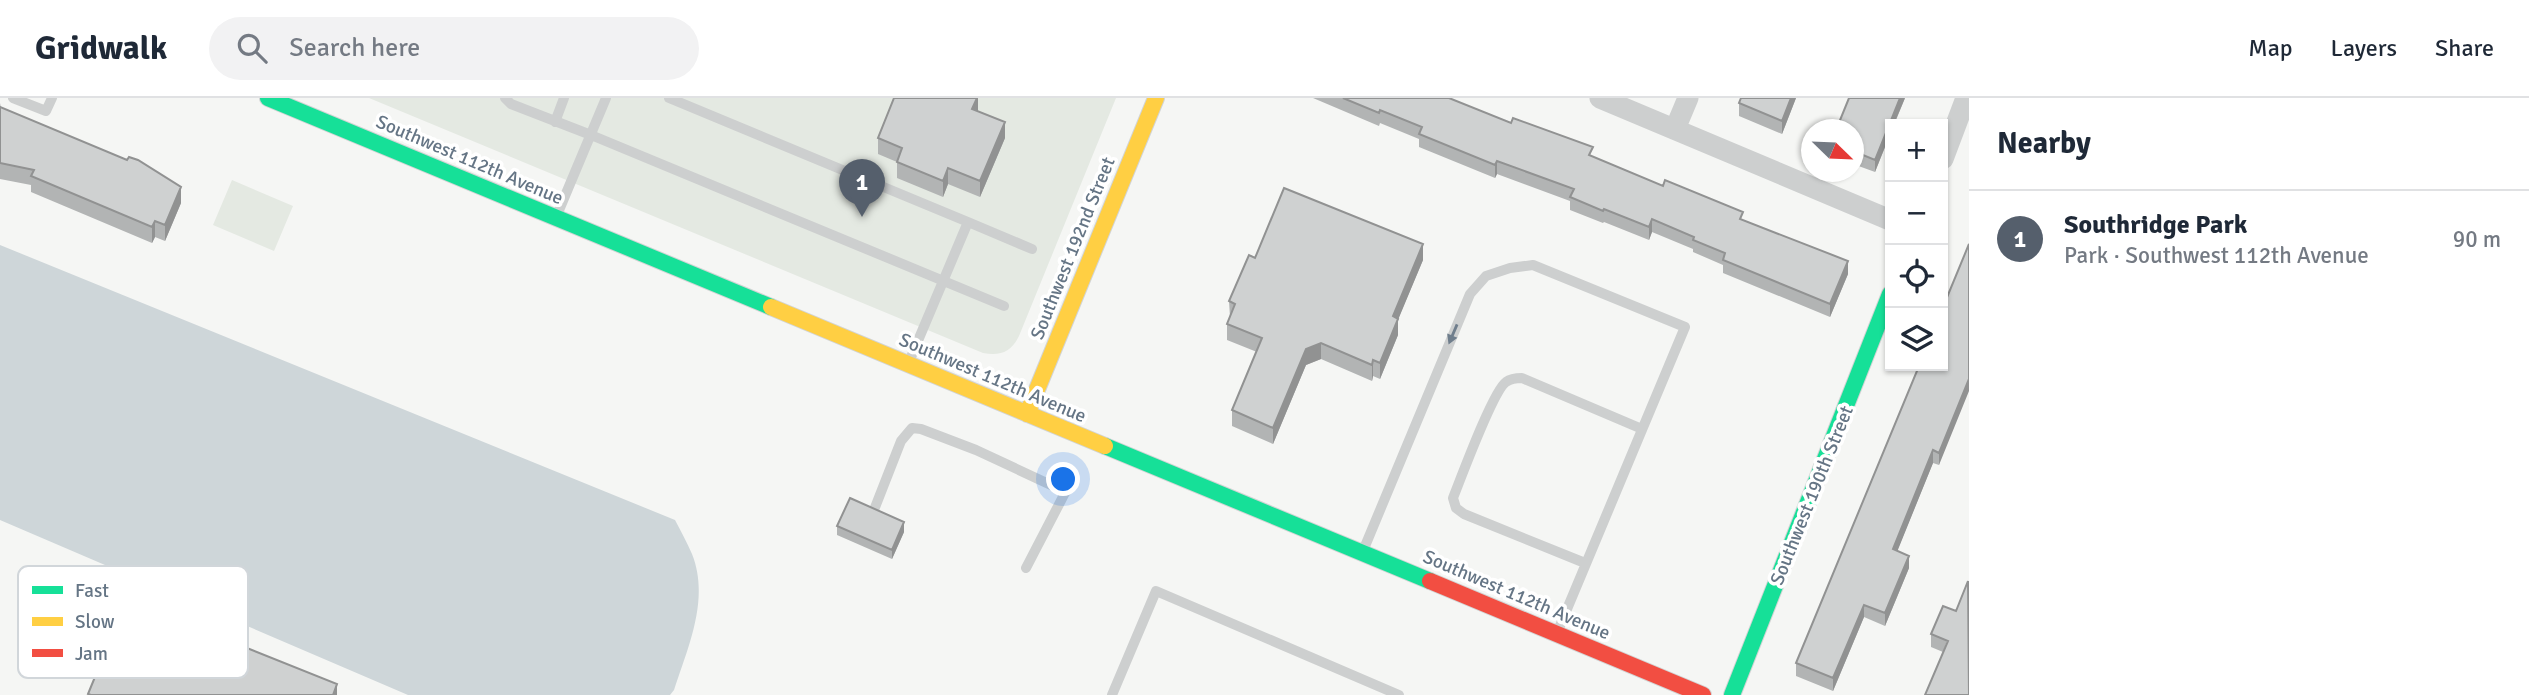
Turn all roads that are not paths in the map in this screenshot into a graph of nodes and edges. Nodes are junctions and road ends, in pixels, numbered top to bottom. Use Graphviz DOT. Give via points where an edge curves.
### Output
graph roads {
  1 [pos="13,98"];
  2 [pos="51,98"];
  3 [pos="268,98"];
  4 [pos="505,98"];
  5 [pos="564,98"];
  6 [pos="607,98"];
  7 [pos="669,98"];
  8 [pos="1156,98"];
  9 [pos="1600,98"];
  10 [pos="1688,98"];
  11 [pos="1966,98"];
  12 [pos="555,122"];
  13 [pos="1675,130"];
  14 [pos="591,135"];
  15 [pos="1948,146"];
  16 [pos="556,218"];
  17 [pos="1885,218"];
  18 [pos="968,222"];
  19 [pos="1032,249"];
  20 [pos="944,280"];
  21 [pos="1004,306"];
  22 [pos="1885,307"];
  23 [pos="908,364"];
  24 [pos="1027,414"];
  25 [pos="1642,429"];
  26 [pos="874,510"];
  27 [pos="1363,552"];
  28 [pos="1585,563"];
  29 [pos="1026,568"];
  30 [pos="1557,633"];
  31 [pos="1112,695"];
  32 [pos="1399,695"];
  33 [pos="1703,695"];
  34 [pos="1732,695"];
  1 -- 2 [label="lane" via="46,111"];
  3 -- 16 [label="street, Southwest 112th Avenue"];
  4 -- 12 [label="lane"];
  5 -- 12 [label="lane"];
  6 -- 14 [label="lane"];
  7 -- 18 [label="lane"];
  8 -- 24 [label="street, Southwest 192nd Street"];
  9 -- 13 [label="street"];
  10 -- 13 [label="street"];
  11 -- 15 [label="street"];
  12 -- 14 [label="lane"];
  13 -- 17 [label="street"];
  14 -- 16 [label="lane"];
  14 -- 20 [label="lane"];
  16 -- 23 [label="street, Southwest 112th Avenue"];
  18 -- 19 [label="lane"];
  18 -- 20 [label="lane"];
  20 -- 21 [label="lane"];
  20 -- 23 [label="lane"];
  22 -- 34 [label="street, Southwest 190th Street"];
  23 -- 24 [label="street, Southwest 112th Avenue"];
  24 -- 27 [label="street, Southwest 112th Avenue"];
  25 -- 27 [label="lane, one-way" via="1685,327 1533,265 1486,275 1469,294"];
  25 -- 28 [label="lane"];
  25 -- 28 [label="lane" via="1522,377 1499,388 1453,498 1456,508"];
  26 -- 29 [label="lane" via="901,441 912,428 921,429 1067,490"];
  27 -- 30 [label="street, Southwest 112th Avenue"];
  28 -- 30 [label="lane"];
  30 -- 33 [label="street, Southwest 112th Avenue"];
  31 -- 32 [label="lane" via="1156,591"];
}
